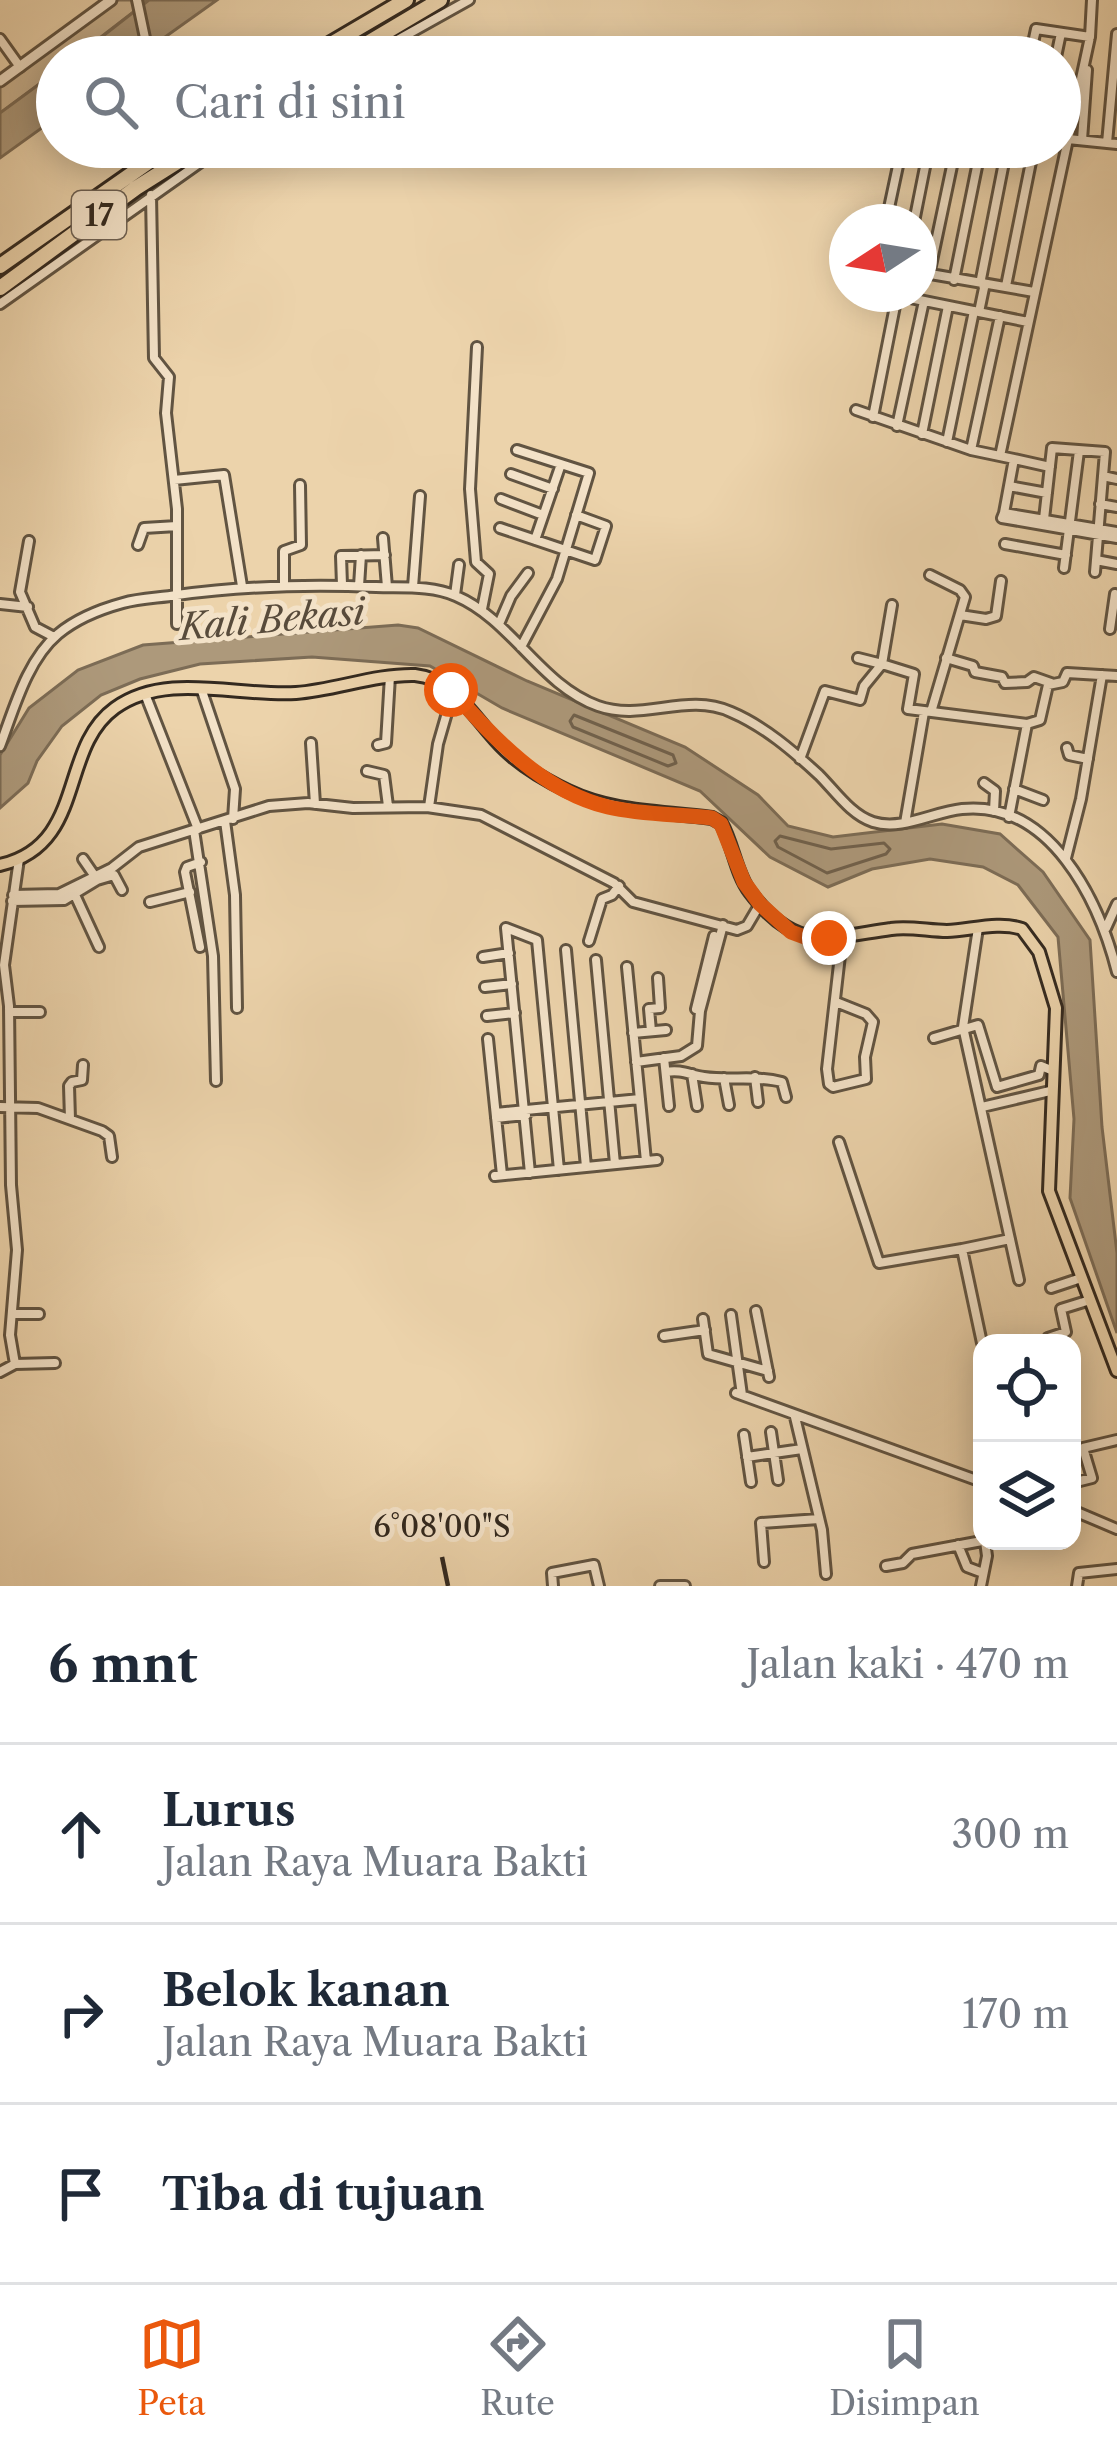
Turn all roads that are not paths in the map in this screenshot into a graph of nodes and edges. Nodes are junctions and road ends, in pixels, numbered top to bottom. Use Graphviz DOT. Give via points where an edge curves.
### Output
graph roads {
  1 [pos="111,0"];
  2 [pos="137,0"];
  3 [pos="406,0"];
  4 [pos="440,0"];
  5 [pos="469,0"];
  6 [pos="1092,0"];
  7 [pos="1061,32"];
  8 [pos="1117,34"];
  9 [pos="62,36"];
  10 [pos="145,36"];
  11 [pos="345,36"];
  12 [pos="379,36"];
  13 [pos="405,36"];
  14 [pos="1034,36"];
  15 [pos="1060,36"];
  16 [pos="1090,37"];
  17 [pos="0,39"];
  18 [pos="36,55"];
  19 [pos="20,67"];
  20 [pos="1081,73"];
  21 [pos="0,81"];
  22 [pos="1082,140"];
  23 [pos="1112,143"];
  24 [pos="140,168"];
  25 [pos="168,168"];
  26 [pos="191,168"];
  27 [pos="898,168"];
  28 [pos="925,168"];
  29 [pos="951,168"];
  30 [pos="977,168"];
  31 [pos="1003,168"];
  32 [pos="1030,168"];
  33 [pos="1059,168"];
  34 [pos="151,195"];
  35 [pos="890,204"];
  36 [pos="918,204"];
  37 [pos="937,222"];
  38 [pos="0,266"];
  39 [pos="937,276"];
  40 [pos="953,280"];
  41 [pos="982,284"];
  42 [pos="1006,286"];
  43 [pos="0,288"];
  44 [pos="1035,292"];
  45 [pos="0,304"];
  46 [pos="937,304"];
  47 [pos="948,306"];
  48 [pos="891,312"];
  49 [pos="921,312"];
  50 [pos="977,312"];
  51 [pos="1000,316"];
  52 [pos="1028,322"];
  53 [pos="477,347"];
  54 [pos="856,410"];
  55 [pos="873,416"];
  56 [pos="897,426"];
  57 [pos="922,434"];
  58 [pos="947,442"];
  59 [pos="517,450"];
  60 [pos="970,450"];
  61 [pos="1079,450"];
  62 [pos="1000,456"];
  63 [pos="1014,459"];
  64 [pos="561,464"];
  65 [pos="1050,467"];
  66 [pos="511,474"];
  67 [pos="1102,476"];
  68 [pos="1117,479"];
  69 [pos="174,480"];
  70 [pos="300,484"];
  71 [pos="1009,486"];
  72 [pos="553,489"];
  73 [pos="1048,493"];
  74 [pos="420,496"];
  75 [pos="501,500"];
  76 [pos="1100,504"];
  77 [pos="1117,507"];
  78 [pos="1004,513"];
  79 [pos="544,515"];
  80 [pos="576,515"];
  81 [pos="1044,519"];
  82 [pos="177,526"];
  83 [pos="1070,526"];
  84 [pos="500,528"];
  85 [pos="1097,531"];
  86 [pos="1117,535"];
  87 [pos="383,538"];
  88 [pos="535,540"];
  89 [pos="29,541"];
  90 [pos="1005,544"];
  91 [pos="138,545"];
  92 [pos="565,551"];
  93 [pos="361,555"];
  94 [pos="385,555"];
  95 [pos="1066,555"];
  96 [pos="1096,560"];
  97 [pos="1117,564"];
  98 [pos="459,565"];
  99 [pos="1064,568"];
  100 [pos="1095,572"];
  101 [pos="528,573"];
  102 [pos="930,575"];
  103 [pos="1001,580"];
  104 [pos="284,585"];
  105 [pos="342,585"];
  106 [pos="242,586"];
  107 [pos="359,586"];
  108 [pos="387,587"];
  109 [pos="413,587"];
  110 [pos="1112,593"];
  111 [pos="455,595"];
  112 [pos="176,596"];
  113 [pos="0,604"];
  114 [pos="892,605"];
  115 [pos="29,607"];
  116 [pos="482,609"];
  117 [pos="960,615"];
  118 [pos="177,624"];
  119 [pos="499,624"];
  120 [pos="1110,629"];
  121 [pos="55,637"];
  122 [pos="521,646"];
  123 [pos="858,658"];
  124 [pos="946,658"];
  125 [pos="882,664"];
  126 [pos="1102,675"];
  127 [pos="390,676"];
  128 [pos="1117,676"];
  129 [pos="1051,683"];
  130 [pos="201,688"];
  131 [pos="452,692"];
  132 [pos="145,694"];
  133 [pos="927,712"];
  134 [pos="1027,724"];
  135 [pos="3,730"];
  136 [pos="311,743"];
  137 [pos="378,745"];
  138 [pos="0,746"];
  139 [pos="1067,748"];
  140 [pos="800,759"];
  141 [pos="1088,759"];
  142 [pos="368,771"];
  143 [pos="984,783"];
  144 [pos="1014,789"];
  145 [pos="1043,800"];
  146 [pos="315,805"];
  147 [pos="388,806"];
  148 [pos="429,807"];
  149 [pos="994,811"];
  150 [pos="1010,817"];
  151 [pos="229,820"];
  152 [pos="904,823"];
  153 [pos="196,829"];
  154 [pos="1066,858"];
  155 [pos="19,859"];
  156 [pos="83,859"];
  157 [pos="201,862"];
  158 [pos="0,865"];
  159 [pos="113,872"];
  160 [pos="94,875"];
  161 [pos="619,886"];
  162 [pos="122,890"];
  163 [pos="190,892"];
  164 [pos="75,895"];
  165 [pos="9,901"];
  166 [pos="150,902"];
  167 [pos="760,904"];
  168 [pos="1117,904"];
  169 [pos="720,924"];
  170 [pos="978,928"];
  171 [pos="1106,928"];
  172 [pos="842,938"];
  173 [pos="589,941"];
  174 [pos="99,947"];
  175 [pos="200,947"];
  176 [pos="566,950"];
  177 [pos="509,953"];
  178 [pos="483,957"];
  179 [pos="596,960"];
  180 [pos="627,967"];
  181 [pos="1117,972"];
  182 [pos="658,978"];
  183 [pos="512,983"];
  184 [pos="485,987"];
  185 [pos="836,1002"];
  186 [pos="237,1008"];
  187 [pos="9,1012"];
  188 [pos="40,1012"];
  189 [pos="515,1013"];
  190 [pos="487,1016"];
  191 [pos="5,1025"];
  192 [pos="963,1027"];
  193 [pos="666,1030"];
  194 [pos="651,1031"];
  195 [pos="633,1033"];
  196 [pos="488,1039"];
  197 [pos="934,1039"];
  198 [pos="664,1058"];
  199 [pos="636,1062"];
  200 [pos="83,1065"];
  201 [pos="1052,1070"];
  202 [pos="666,1072"];
  203 [pos="692,1074"];
  204 [pos="754,1076"];
  205 [pos="724,1078"];
  206 [pos="216,1081"];
  207 [pos="1050,1091"];
  208 [pos="786,1097"];
  209 [pos="640,1101"];
  210 [pos="758,1102"];
  211 [pos="610,1104"];
  212 [pos="728,1105"];
  213 [pos="12,1106"];
  214 [pos="669,1106"];
  215 [pos="697,1106"];
  216 [pos="0,1107"];
  217 [pos="582,1107"];
  218 [pos="981,1107"];
  219 [pos="554,1110"];
  220 [pos="525,1113"];
  221 [pos="496,1115"];
  222 [pos="70,1119"];
  223 [pos="839,1142"];
  224 [pos="112,1156"];
  225 [pos="615,1164"];
  226 [pos="586,1167"];
  227 [pos="559,1170"];
  228 [pos="530,1173"];
  229 [pos="5,1185"];
  230 [pos="1010,1239"];
  231 [pos="962,1249"];
  232 [pos="1081,1278"];
  233 [pos="1019,1280"];
  234 [pos="1051,1288"];
  235 [pos="1090,1300"];
  236 [pos="756,1311"];
  237 [pos="39,1315"];
  238 [pos="731,1315"];
  239 [pos="13,1319"];
  240 [pos="0,1325"];
  241 [pos="980,1334"];
  242 [pos="1060,1334"];
  243 [pos="664,1336"];
  244 [pos="55,1363"];
  245 [pos="15,1364"];
  246 [pos="739,1364"];
  247 [pos="1117,1371"];
  248 [pos="0,1372"];
  249 [pos="794,1415"];
  250 [pos="771,1432"];
  251 [pos="744,1435"];
  252 [pos="1117,1441"];
  253 [pos="802,1449"];
  254 [pos="774,1453"];
  255 [pos="747,1457"];
  256 [pos="973,1479"];
  257 [pos="778,1480"];
  258 [pos="1081,1481"];
  259 [pos="751,1482"];
  260 [pos="1081,1514"];
  261 [pos="819,1519"];
  262 [pos="1117,1529"];
  263 [pos="973,1543"];
  264 [pos="958,1545"];
  265 [pos="983,1550"];
  266 [pos="764,1562"];
  267 [pos="886,1566"];
  268 [pos="1117,1570"];
  269 [pos="826,1574"];
  270 [pos="983,1574"];
  271 [pos="553,1586"];
  272 [pos="599,1586"];
  273 [pos="660,1586"];
  274 [pos="686,1586"];
  275 [pos="981,1586"];
  276 [pos="1077,1586"];
  1 -- 9 [label="street"];
  2 -- 10 [label="street"];
  3 -- 11 [label="highway"];
  4 -- 12 [label="highway"];
  5 -- 13 [label="street"];
  6 -- 16 [label="street"];
  7 -- 14 [label="street" via="1036,28"];
  7 -- 15 [label="street"];
  7 -- 16 [label="street"];
  8 -- 23 [label="street"];
  16 -- 20 [label="street"];
  16 -- 22 [label="street"];
  17 -- 19 [label="street"];
  18 -- 19 [label="street"];
  19 -- 21 [label="street"];
  22 -- 23 [label="street"];
  24 -- 38 [label="highway, 17"];
  25 -- 43 [label="highway, 17"];
  26 -- 34 [label="street"];
  27 -- 35 [label="street"];
  28 -- 36 [label="street"];
  29 -- 37 [label="street"];
  30 -- 40 [label="street"];
  31 -- 41 [label="street"];
  32 -- 42 [label="street"];
  33 -- 44 [label="street"];
  34 -- 45 [label="street"];
  34 -- 69 [label="street" via="154,358 170,377"];
  39 -- 40 [label="street"];
  40 -- 41 [label="street"];
  41 -- 42 [label="street"];
  41 -- 50 [label="street"];
  42 -- 44 [label="street"];
  44 -- 52 [label="street"];
  46 -- 47 [label="street"];
  47 -- 50 [label="street"];
  47 -- 57 [label="street"];
  48 -- 55 [label="street"];
  49 -- 56 [label="street"];
  50 -- 51 [label="street"];
  50 -- 58 [label="street"];
  51 -- 52 [label="street"];
  51 -- 60 [label="street"];
  52 -- 62 [label="street"];
  53 -- 116 [label="street" via="470,509 476,562 489,574"];
  54 -- 55 [label="street"];
  55 -- 56 [label="street"];
  56 -- 57 [label="street"];
  57 -- 58 [label="street"];
  58 -- 60 [label="street"];
  59 -- 64 [label="street"];
  60 -- 62 [label="street"];
  61 -- 65 [label="street" via="1052,448"];
  61 -- 67 [label="street" via="1105,452"];
  61 -- 83 [label="street"];
  62 -- 63 [label="street"];
  63 -- 65 [label="street"];
  63 -- 71 [label="street"];
  64 -- 72 [label="street"];
  64 -- 80 [label="street" via="589,473"];
  65 -- 73 [label="street"];
  66 -- 72 [label="street"];
  67 -- 68 [label="street"];
  67 -- 76 [label="street"];
  69 -- 82 [label="street"];
  69 -- 106 [label="street" via="224,475"];
  70 -- 104 [label="street" via="301,545 284,550"];
  71 -- 73 [label="street"];
  71 -- 78 [label="street"];
  72 -- 79 [label="street"];
  73 -- 81 [label="street"];
  74 -- 109 [label="street"];
  75 -- 79 [label="street"];
  76 -- 77 [label="street"];
  76 -- 85 [label="street"];
  78 -- 81 [label="street"];
  78 -- 83 [label="street"];
  79 -- 88 [label="street"];
  80 -- 92 [label="street"];
  80 -- 92 [label="street" via="606,526 595,560"];
  81 -- 83 [label="street"];
  82 -- 91 [label="street" via="145,528"];
  82 -- 112 [label="street"];
  83 -- 85 [label="street"];
  83 -- 95 [label="street"];
  84 -- 88 [label="street"];
  85 -- 86 [label="street"];
  85 -- 96 [label="street"];
  87 -- 94 [label="street"];
  88 -- 92 [label="street"];
  89 -- 115 [label="street" via="20,586"];
  90 -- 95 [label="street"];
  92 -- 122 [label="street"];
  93 -- 94 [label="street"];
  93 -- 105 [label="street" via="340,557"];
  93 -- 107 [label="street"];
  94 -- 108 [label="street"];
  95 -- 99 [label="street"];
  96 -- 97 [label="street"];
  96 -- 100 [label="street"];
  98 -- 111 [label="street"];
  101 -- 119 [label="street"];
  102 -- 117 [label="street" via="964,593"];
  103 -- 117 [label="street" via="996,616"];
  104 -- 105 [label="street"];
  104 -- 106 [label="street"];
  105 -- 107 [label="street"];
  106 -- 112 [label="street"];
  107 -- 108 [label="street"];
  108 -- 109 [label="street"];
  109 -- 111 [label="street"];
  110 -- 120 [label="street"];
  111 -- 116 [label="street"];
  112 -- 118 [label="street"];
  112 -- 121 [label="street" via="120,603"];
  113 -- 115 [label="street"];
  114 -- 125 [label="street"];
  115 -- 121 [label="street" via="35,627"];
  116 -- 119 [label="street"];
  117 -- 124 [label="street"];
  119 -- 122 [label="street"];
  121 -- 135 [label="street"];
  122 -- 140 [label="street" via="589,702 632,713 719,707"];
  123 -- 125 [label="street"];
  124 -- 129 [label="street" via="1005,683"];
  124 -- 133 [label="street"];
  125 -- 133 [label="street" via="913,673 906,707"];
  125 -- 140 [label="street" via="860,700 825,691"];
  126 -- 128 [label="street"];
  126 -- 129 [label="street" via="1069,672"];
  126 -- 141 [label="street"];
  127 -- 130 [label="main road" via="302,693"];
  127 -- 131 [label="main road" via="425,676"];
  127 -- 137 [label="street" via="387,740"];
  129 -- 134 [label="street" via="1041,718"];
  130 -- 132 [label="main road"];
  130 -- 151 [label="street" via="236,789"];
  131 -- 148 [label="street"];
  131 -- 167 [label="main road" via="505,750 567,790 601,806 721,824"];
  132 -- 153 [label="street"];
  132 -- 155 [label="main road" via="97,726 59,820"];
  133 -- 134 [label="street"];
  133 -- 152 [label="street"];
  134 -- 144 [label="street"];
  135 -- 138 [label="street"];
  136 -- 146 [label="street"];
  139 -- 141 [label="street"];
  140 -- 152 [label="street" via="859,815"];
  141 -- 154 [label="street"];
  142 -- 147 [label="street" via="384,775"];
  143 -- 149 [label="street" via="995,791"];
  144 -- 145 [label="street"];
  144 -- 150 [label="street"];
  146 -- 147 [label="street"];
  146 -- 151 [label="street" via="269,806"];
  147 -- 148 [label="street"];
  148 -- 161 [label="street" via="501,823"];
  149 -- 150 [label="street"];
  149 -- 152 [label="street"];
  150 -- 154 [label="street"];
  151 -- 153 [label="street"];
  151 -- 186 [label="street"];
  153 -- 157 [label="street"];
  153 -- 159 [label="street" via="139,847"];
  154 -- 171 [label="street"];
  155 -- 158 [label="main road"];
  155 -- 165 [label="street"];
  156 -- 160 [label="street"];
  157 -- 163 [label="street" via="185,870"];
  157 -- 206 [label="street"];
  159 -- 160 [label="street"];
  159 -- 162 [label="street"];
  159 -- 164 [label="street"];
  160 -- 165 [label="street" via="59,894"];
  161 -- 169 [label="street" via="633,902"];
  161 -- 173 [label="street" via="602,899"];
  163 -- 166 [label="street"];
  163 -- 175 [label="street"];
  164 -- 165 [label="street"];
  164 -- 174 [label="street"];
  165 -- 187 [label="street"];
  167 -- 169 [label="street" via="743,929"];
  167 -- 172 [label="main road" via="791,932"];
  168 -- 171 [label="street"];
  169 -- 198 [label="street" via="688,1051"];
  170 -- 172 [label="main road" via="894,928"];
  170 -- 192 [label="street"];
  170 -- 201 [label="main road" via="1014,926 1035,944 1056,1008"];
  171 -- 181 [label="street"];
  172 -- 185 [label="street"];
  176 -- 217 [label="street"];
  177 -- 178 [label="street"];
  177 -- 183 [label="street"];
  177 -- 219 [label="street" via="506,928 537,940"];
  179 -- 211 [label="street"];
  180 -- 195 [label="street"];
  182 -- 194 [label="street"];
  183 -- 184 [label="street"];
  183 -- 189 [label="street"];
  185 -- 185 [label="street" via="827,1069 833,1087 866,1079 874,1022"];
  187 -- 188 [label="street"];
  187 -- 191 [label="street"];
  189 -- 190 [label="street"];
  189 -- 220 [label="street"];
  191 -- 213 [label="street"];
  192 -- 197 [label="street"];
  192 -- 201 [label="street" via="980,1026 995,1086 1039,1075 1042,1066"];
  192 -- 218 [label="street"];
  193 -- 194 [label="street"];
  194 -- 195 [label="street"];
  195 -- 199 [label="street"];
  196 -- 221 [label="street"];
  198 -- 199 [label="street"];
  198 -- 202 [label="street"];
  199 -- 209 [label="street"];
  200 -- 222 [label="street" via="82,1080 69,1086"];
  201 -- 207 [label="main road"];
  202 -- 203 [label="street"];
  202 -- 214 [label="street"];
  203 -- 205 [label="street"];
  203 -- 215 [label="street"];
  204 -- 205 [label="street"];
  204 -- 208 [label="street" via="782,1082"];
  204 -- 210 [label="street"];
  205 -- 212 [label="street"];
  207 -- 218 [label="street"];
  207 -- 232 [label="main road" via="1049,1191"];
  209 -- 211 [label="street"];
  209 -- 225 [label="street" via="651,1160"];
  211 -- 217 [label="street"];
  211 -- 225 [label="street"];
  213 -- 216 [label="street"];
  213 -- 222 [label="street"];
  213 -- 229 [label="street"];
  217 -- 219 [label="street"];
  217 -- 226 [label="street"];
  218 -- 230 [label="street"];
  219 -- 220 [label="street"];
  219 -- 227 [label="street"];
  220 -- 221 [label="street"];
  220 -- 228 [label="street"];
  221 -- 228 [label="street" via="499,1176"];
  222 -- 224 [label="street" via="107,1133"];
  223 -- 231 [label="street" via="880,1263"];
  225 -- 226 [label="street"];
  226 -- 227 [label="street"];
  227 -- 228 [label="street"];
  229 -- 239 [label="street" via="17,1250"];
  230 -- 231 [label="street"];
  230 -- 233 [label="street"];
  231 -- 241 [label="street"];
  232 -- 234 [label="street"];
  232 -- 235 [label="main road"];
  235 -- 242 [label="street" via="1062,1308"];
  235 -- 247 [label="main road"];
  236 -- 246 [label="street" via="768,1374"];
  237 -- 239 [label="street"];
  238 -- 246 [label="street"];
  239 -- 240 [label="street"];
  239 -- 245 [label="street"];
  243 -- 246 [label="street" via="704,1324 708,1354"];
  244 -- 245 [label="street"];
  245 -- 248 [label="street"];
  246 -- 249 [label="street" via="739,1394"];
  249 -- 253 [label="street"];
  249 -- 256 [label="street"];
  250 -- 254 [label="street"];
  251 -- 255 [label="street"];
  252 -- 258 [label="street" via="1083,1448 1092,1478"];
  253 -- 254 [label="street"];
  253 -- 261 [label="street"];
  254 -- 255 [label="street"];
  254 -- 257 [label="street"];
  255 -- 259 [label="street"];
  260 -- 262 [label="street"];
  261 -- 266 [label="street" via="760,1523"];
  261 -- 269 [label="street"];
  263 -- 264 [label="street"];
  264 -- 267 [label="street"];
  264 -- 270 [label="street" via="967,1567"];
  265 -- 270 [label="street"];
  268 -- 276 [label="street" via="1078,1573"];
  270 -- 275 [label="street"];
  271 -- 272 [label="street" via="552,1574 594,1565"];
  273 -- 274 [label="street"];
}
